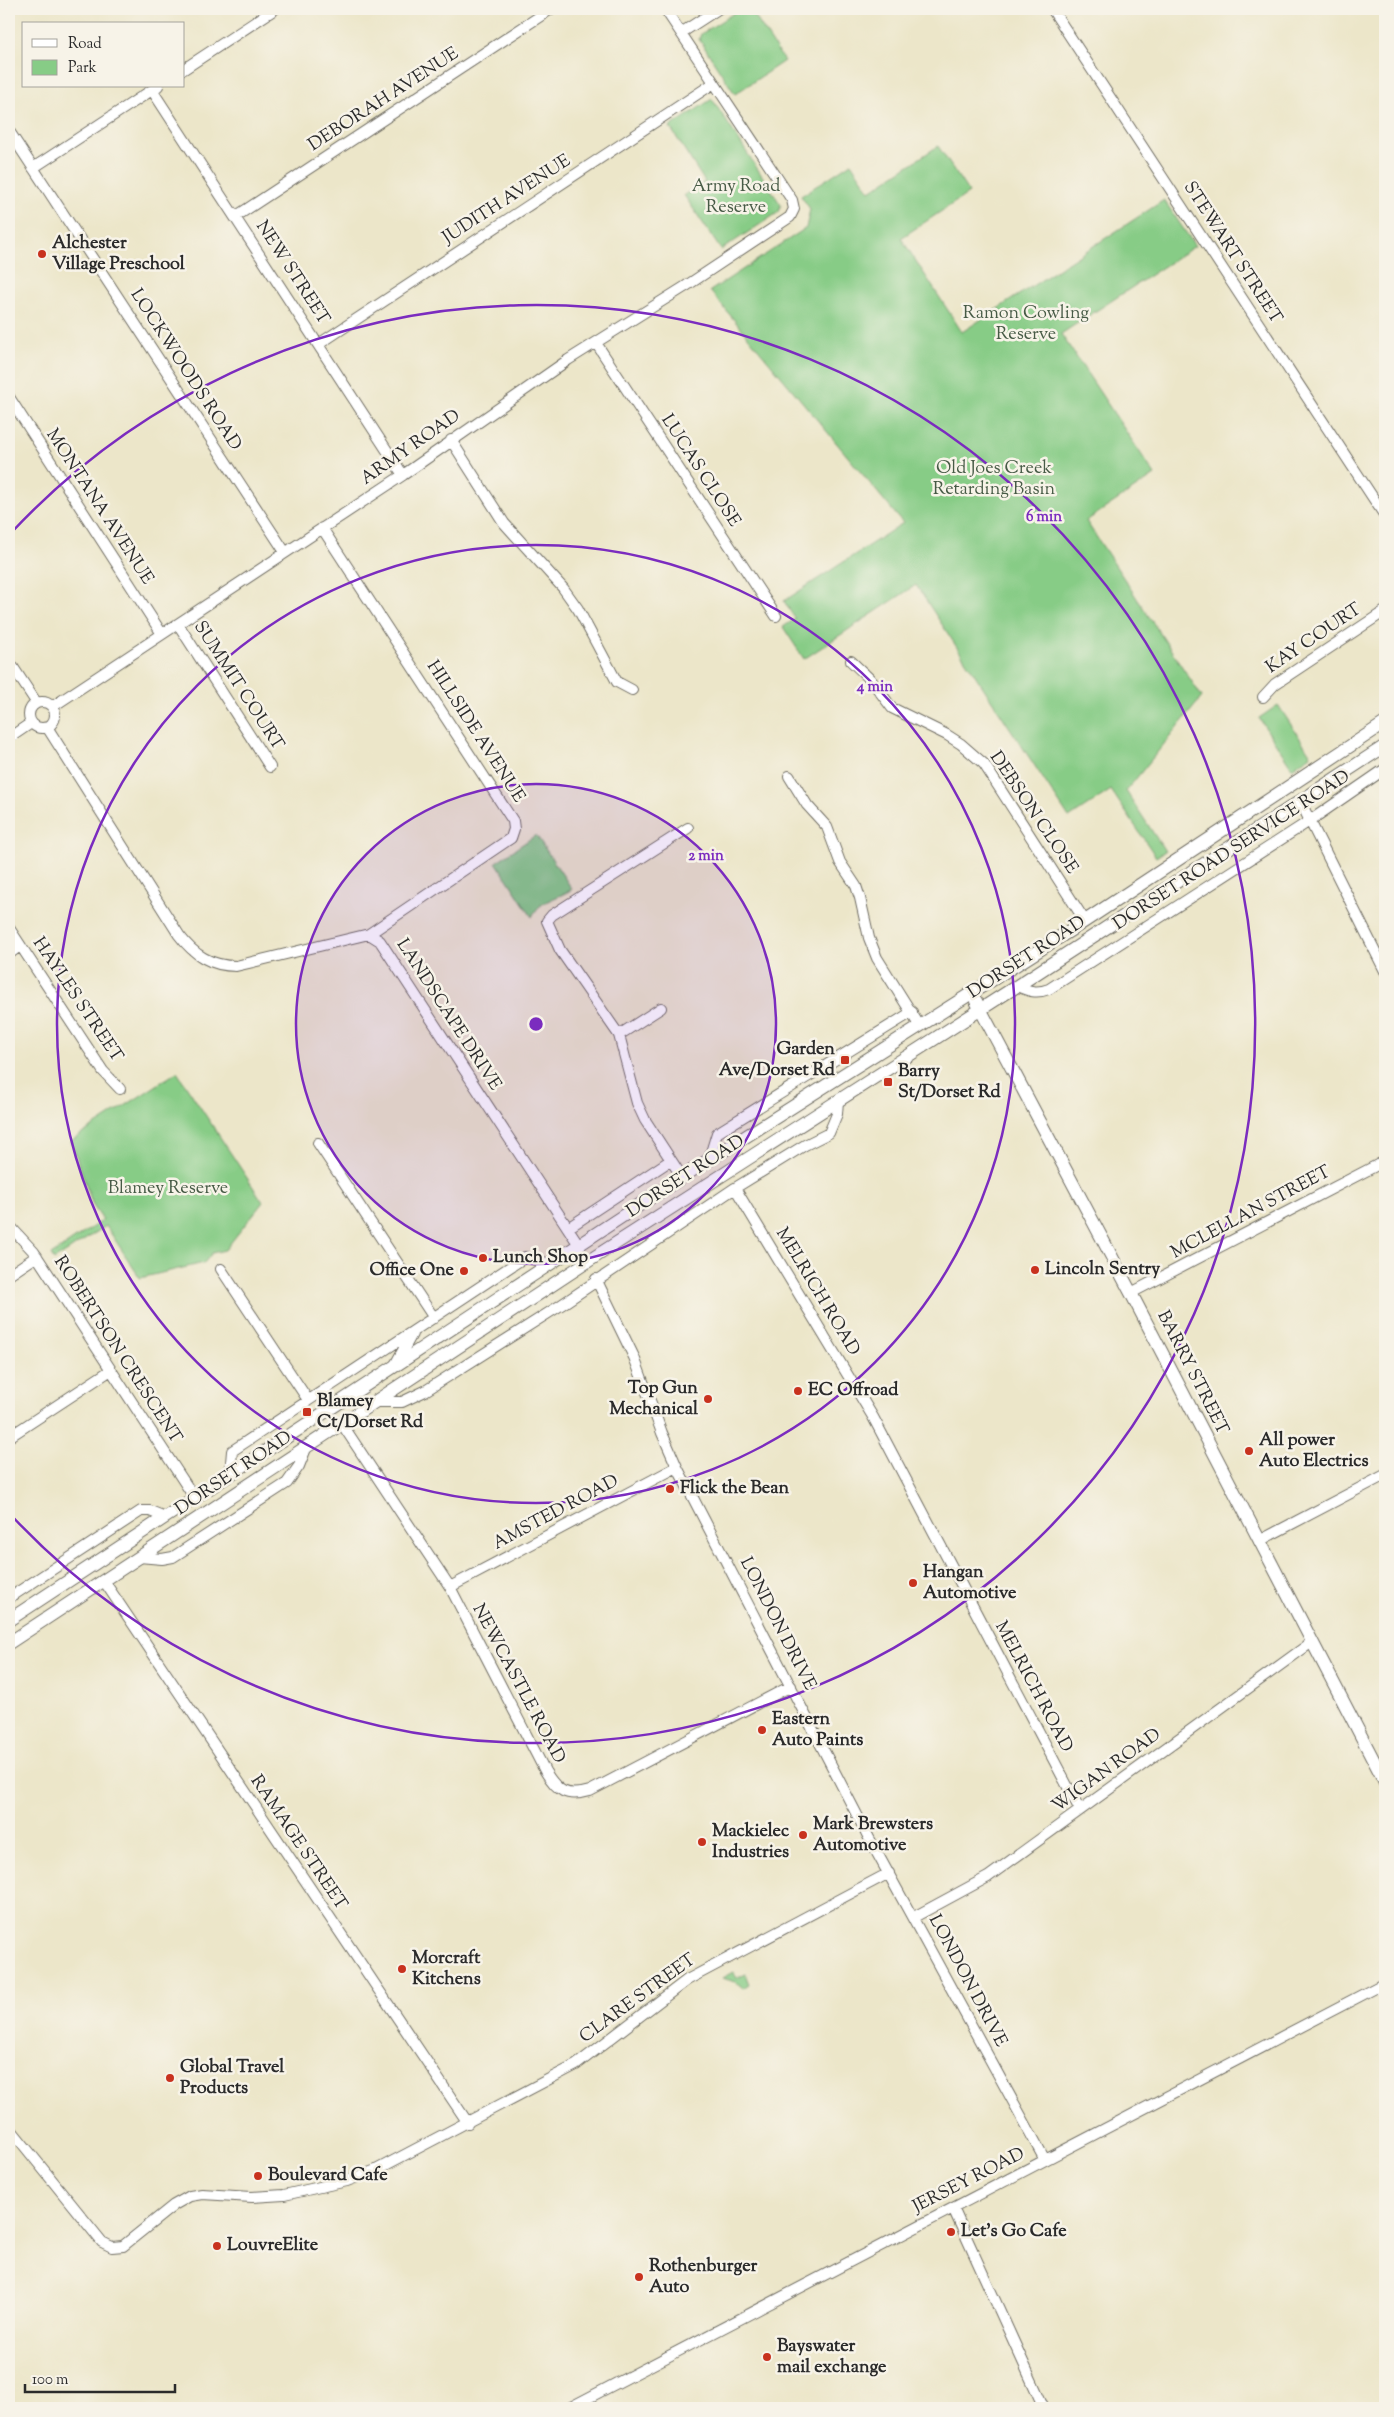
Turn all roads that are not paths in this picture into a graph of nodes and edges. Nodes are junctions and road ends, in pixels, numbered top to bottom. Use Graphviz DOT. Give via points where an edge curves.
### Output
graph roads {
  1 [pos="275,9"];
  2 [pos="551,9"];
  3 [pos="665,9"];
  4 [pos="718,9"];
  5 [pos="1052,9"];
  6 [pos="681,33"];
  7 [pos="185,68"];
  8 [pos="714,83"];
  9 [pos="155,88"];
  10 [pos="9,131"];
  11 [pos="33,168"];
  12 [pos="235,217"];
  13 [pos="596,343"];
  14 [pos="319,344"];
  15 [pos="9,397"];
  16 [pos="451,440"];
  17 [pos="403,475"];
  18 [pos="1385,516"];
  19 [pos="322,528"];
  20 [pos="286,552"];
  21 [pos="1385,611"];
  22 [pos="776,616"];
  23 [pos="178,624"];
  24 [pos="162,634"];
  25 [pos="9,661"];
  26 [pos="851,661"];
  27 [pos="632,690"];
  28 [pos="1263,697"];
  29 [pos="36,702"];
  30 [pos="52,707"];
  31 [pos="31,723"];
  32 [pos="1385,723"];
  33 [pos="47,727"];
  34 [pos="9,738"];
  35 [pos="1385,746"];
  36 [pos="270,767"];
  37 [pos="1385,768"];
  38 [pos="789,776"];
  39 [pos="1300,801"];
  40 [pos="1311,820"];
  41 [pos="688,828"];
  42 [pos="1085,921"];
  43 [pos="9,928"];
  44 [pos="369,934"];
  45 [pos="20,946"];
  46 [pos="9,954"];
  47 [pos="1385,971"];
  48 [pos="1017,986"];
  49 [pos="971,993"];
  50 [pos="661,1008"];
  51 [pos="980,1008"];
  52 [pos="912,1012"];
  53 [pos="920,1025"];
  54 [pos="619,1035"];
  55 [pos="120,1089"];
  56 [pos="820,1089"];
  57 [pos="838,1101"];
  58 [pos="318,1143"];
  59 [pos="709,1159"];
  60 [pos="671,1160"];
  61 [pos="1385,1161"];
  62 [pos="682,1177"];
  63 [pos="735,1188"];
  64 [pos="9,1225"];
  65 [pos="568,1228"];
  66 [pos="579,1244"];
  67 [pos="37,1256"];
  68 [pos="590,1260"];
  69 [pos="550,1264"];
  70 [pos="221,1269"];
  71 [pos="9,1275"];
  72 [pos="596,1279"];
  73 [pos="1131,1293"];
  74 [pos="434,1318"];
  75 [pos="414,1332"];
  76 [pos="394,1366"];
  77 [pos="111,1370"];
  78 [pos="308,1400"];
  79 [pos="375,1402"];
  80 [pos="342,1424"];
  81 [pos="9,1437"];
  82 [pos="307,1446"];
  83 [pos="677,1467"];
  84 [pos="230,1474"];
  85 [pos="1385,1475"];
  86 [pos="194,1498"];
  87 [pos="205,1514"];
  88 [pos="165,1517"];
  89 [pos="1259,1541"];
  90 [pos="139,1557"];
  91 [pos="93,1564"];
  92 [pos="104,1581"];
  93 [pos="450,1587"];
  94 [pos="9,1598"];
  95 [pos="9,1620"];
  96 [pos="1312,1642"];
  97 [pos="9,1643"];
  98 [pos="791,1686"];
  99 [pos="1384,1776"];
  100 [pos="1080,1810"];
  101 [pos="889,1873"];
  102 [pos="914,1916"];
  103 [pos="1385,1983"];
  104 [pos="468,2123"];
  105 [pos="9,2127"];
  106 [pos="1045,2160"];
  107 [pos="953,2208"];
  108 [pos="568,2408"];
  109 [pos="1044,2408"];
  1 -- 7 [label="street"];
  2 -- 12 [label="street, DEBORAH AVENUE"];
  3 -- 6 [label="street"];
  4 -- 6 [label="street"];
  5 -- 18 [label="street, STEWART STREET"];
  6 -- 8 [label="street"];
  8 -- 13 [label="street, ARMY ROAD" via="792,200 794,209 790,217"];
  8 -- 14 [label="street, JUDITH AVENUE"];
  9 -- 11 [label="street"];
  9 -- 12 [label="street, NEW STREET"];
  10 -- 11 [label="street, LOCKWOODS ROAD"];
  11 -- 20 [label="street, LOCKWOODS ROAD"];
  12 -- 14 [label="street, NEW STREET"];
  13 -- 16 [label="street, ARMY ROAD"];
  13 -- 22 [label="street, LUCAS CLOSE"];
  14 -- 17 [label="street, NEW STREET"];
  15 -- 24 [label="street, MONTANA AVENUE"];
  16 -- 17 [label="street, ARMY ROAD"];
  16 -- 27 [label="street" via="504,523 578,609 616,682"];
  17 -- 19 [label="street, ARMY ROAD"];
  19 -- 20 [label="street, ARMY ROAD"];
  19 -- 44 [label="street, HILLSIDE AVENUE" via="513,821 514,829 512,838"];
  20 -- 23 [label="street, ARMY ROAD"];
  21 -- 28 [label="street, KAY COURT" via="1275,684"];
  23 -- 24 [label="street, ARMY ROAD"];
  23 -- 36 [label="street, SUMMIT COURT"];
  24 -- 30 [label="street, ARMY ROAD"];
  25 -- 29 [label="street"];
  26 -- 42 [label="street, DEBSON CLOSE" via="871,680 892,708 947,735 984,764"];
  29 -- 30 [label="street" via="45,702"];
  29 -- 31 [label="street" via="29,712"];
  30 -- 33 [label="street" via="54,718"];
  31 -- 33 [label="street"];
  31 -- 34 [label="street"];
  32 -- 42 [label="main road, DORSET ROAD"];
  33 -- 44 [label="street, LANDSCAPE DRIVE" via="179,935 203,959 236,966"];
  35 -- 39 [label="main road, DORSET ROAD"];
  37 -- 40 [label="street, DORSET ROAD SERVICE ROAD"];
  38 -- 52 [label="street" via="806,805 827,827 840,862 856,886 869,938 878,958"];
  39 -- 40 [label="street"];
  39 -- 48 [label="main road, DORSET ROAD"];
  40 -- 47 [label="street"];
  40 -- 48 [label="street, DORSET ROAD SERVICE ROAD" via="1049,989 1029,992"];
  41 -- 54 [label="street" via="547,921 560,950"];
  42 -- 49 [label="main road, DORSET ROAD"];
  43 -- 45 [label="street, HAYLES STREET"];
  44 -- 65 [label="street, LANDSCAPE DRIVE" via="380,941"];
  45 -- 46 [label="street"];
  45 -- 55 [label="street, HAYLES STREET" via="103,1071"];
  48 -- 51 [label="main road, DORSET ROAD"];
  49 -- 51 [label="main road, BARRY STREET"];
  49 -- 53 [label="main road, DORSET ROAD"];
  50 -- 54 [label="street"];
  51 -- 57 [label="main road, DORSET ROAD"];
  51 -- 73 [label="main road, BARRY STREET"];
  52 -- 53 [label="street"];
  52 -- 59 [label="street" via="717,1133"];
  53 -- 56 [label="main road, DORSET ROAD"];
  54 -- 60 [label="street" via="637,1103"];
  56 -- 57 [label="main road"];
  56 -- 59 [label="main road, DORSET ROAD"];
  57 -- 63 [label="street" via="837,1114 829,1133"];
  57 -- 68 [label="main road, DORSET ROAD"];
  58 -- 74 [label="street"];
  59 -- 62 [label="main road, DORSET ROAD"];
  60 -- 62 [label="street"];
  60 -- 65 [label="street"];
  61 -- 73 [label="street, MCLELLAN STREET"];
  62 -- 66 [label="main road, DORSET ROAD"];
  63 -- 72 [label="street"];
  63 -- 100 [label="street, MELRICH ROAD" via="873,1417"];
  64 -- 67 [label="street, ROBERTSON CRESCENT"];
  65 -- 66 [label="street, LANDSCAPE DRIVE"];
  66 -- 68 [label="main road"];
  66 -- 69 [label="main road, DORSET ROAD"];
  67 -- 71 [label="street"];
  67 -- 77 [label="street, ROBERTSON CRESCENT"];
  68 -- 79 [label="main road, DORSET ROAD"];
  69 -- 74 [label="street" via="525,1258"];
  69 -- 76 [label="main road, DORSET ROAD"];
  70 -- 78 [label="street"];
  72 -- 79 [label="street" via="561,1305 425,1391 402,1402"];
  72 -- 83 [label="street, LONDON DRIVE" via="634,1357"];
  73 -- 89 [label="main road, BARRY STREET"];
  74 -- 75 [label="street"];
  75 -- 76 [label="street"];
  75 -- 78 [label="street"];
  76 -- 84 [label="main road, DORSET ROAD"];
  77 -- 81 [label="street"];
  77 -- 86 [label="street, ROBERTSON CRESCENT"];
  78 -- 84 [label="street" via="232,1451"];
  79 -- 80 [label="main road, DORSET ROAD"];
  80 -- 82 [label="main road, DORSET ROAD"];
  80 -- 93 [label="street, NEWCASTLE ROAD"];
  82 -- 87 [label="main road, DORSET ROAD"];
  82 -- 90 [label="street" via="300,1466 287,1484 173,1557 162,1560"];
  83 -- 93 [label="street, AMSTED ROAD"];
  83 -- 98 [label="street, LONDON DRIVE"];
  84 -- 86 [label="main road, DORSET ROAD"];
  85 -- 89 [label="street"];
  86 -- 87 [label="main road"];
  86 -- 88 [label="main road, DORSET ROAD"];
  87 -- 90 [label="main road, DORSET ROAD"];
  88 -- 91 [label="main road, DORSET ROAD"];
  88 -- 94 [label="street" via="141,1511"];
  89 -- 96 [label="main road, BARRY STREET"];
  90 -- 92 [label="main road, DORSET ROAD"];
  91 -- 92 [label="main road"];
  91 -- 95 [label="main road, DORSET ROAD"];
  92 -- 97 [label="main road, DORSET ROAD"];
  92 -- 104 [label="street, RAMAGE STREET"];
  93 -- 98 [label="street, NEWCASTLE ROAD" via="545,1771 554,1785 575,1795"];
  96 -- 99 [label="main road, BARRY STREET"];
  96 -- 100 [label="street, WIGAN ROAD"];
  98 -- 101 [label="street, LONDON DRIVE"];
  100 -- 102 [label="street, WIGAN ROAD" via="988,1877"];
  101 -- 102 [label="street, LONDON DRIVE"];
  101 -- 104 [label="street, CLARE STREET" via="687,1980 576,2065"];
  102 -- 106 [label="street, LONDON DRIVE"];
  103 -- 106 [label="street, JERSEY ROAD"];
  104 -- 105 [label="street, CLARE STREET" via="347,2181 284,2195 252,2198 190,2196 123,2246 112,2247 102,2242"];
  106 -- 107 [label="street, JERSEY ROAD"];
  107 -- 108 [label="street, JERSEY ROAD"];
  107 -- 109 [label="street"];
}
